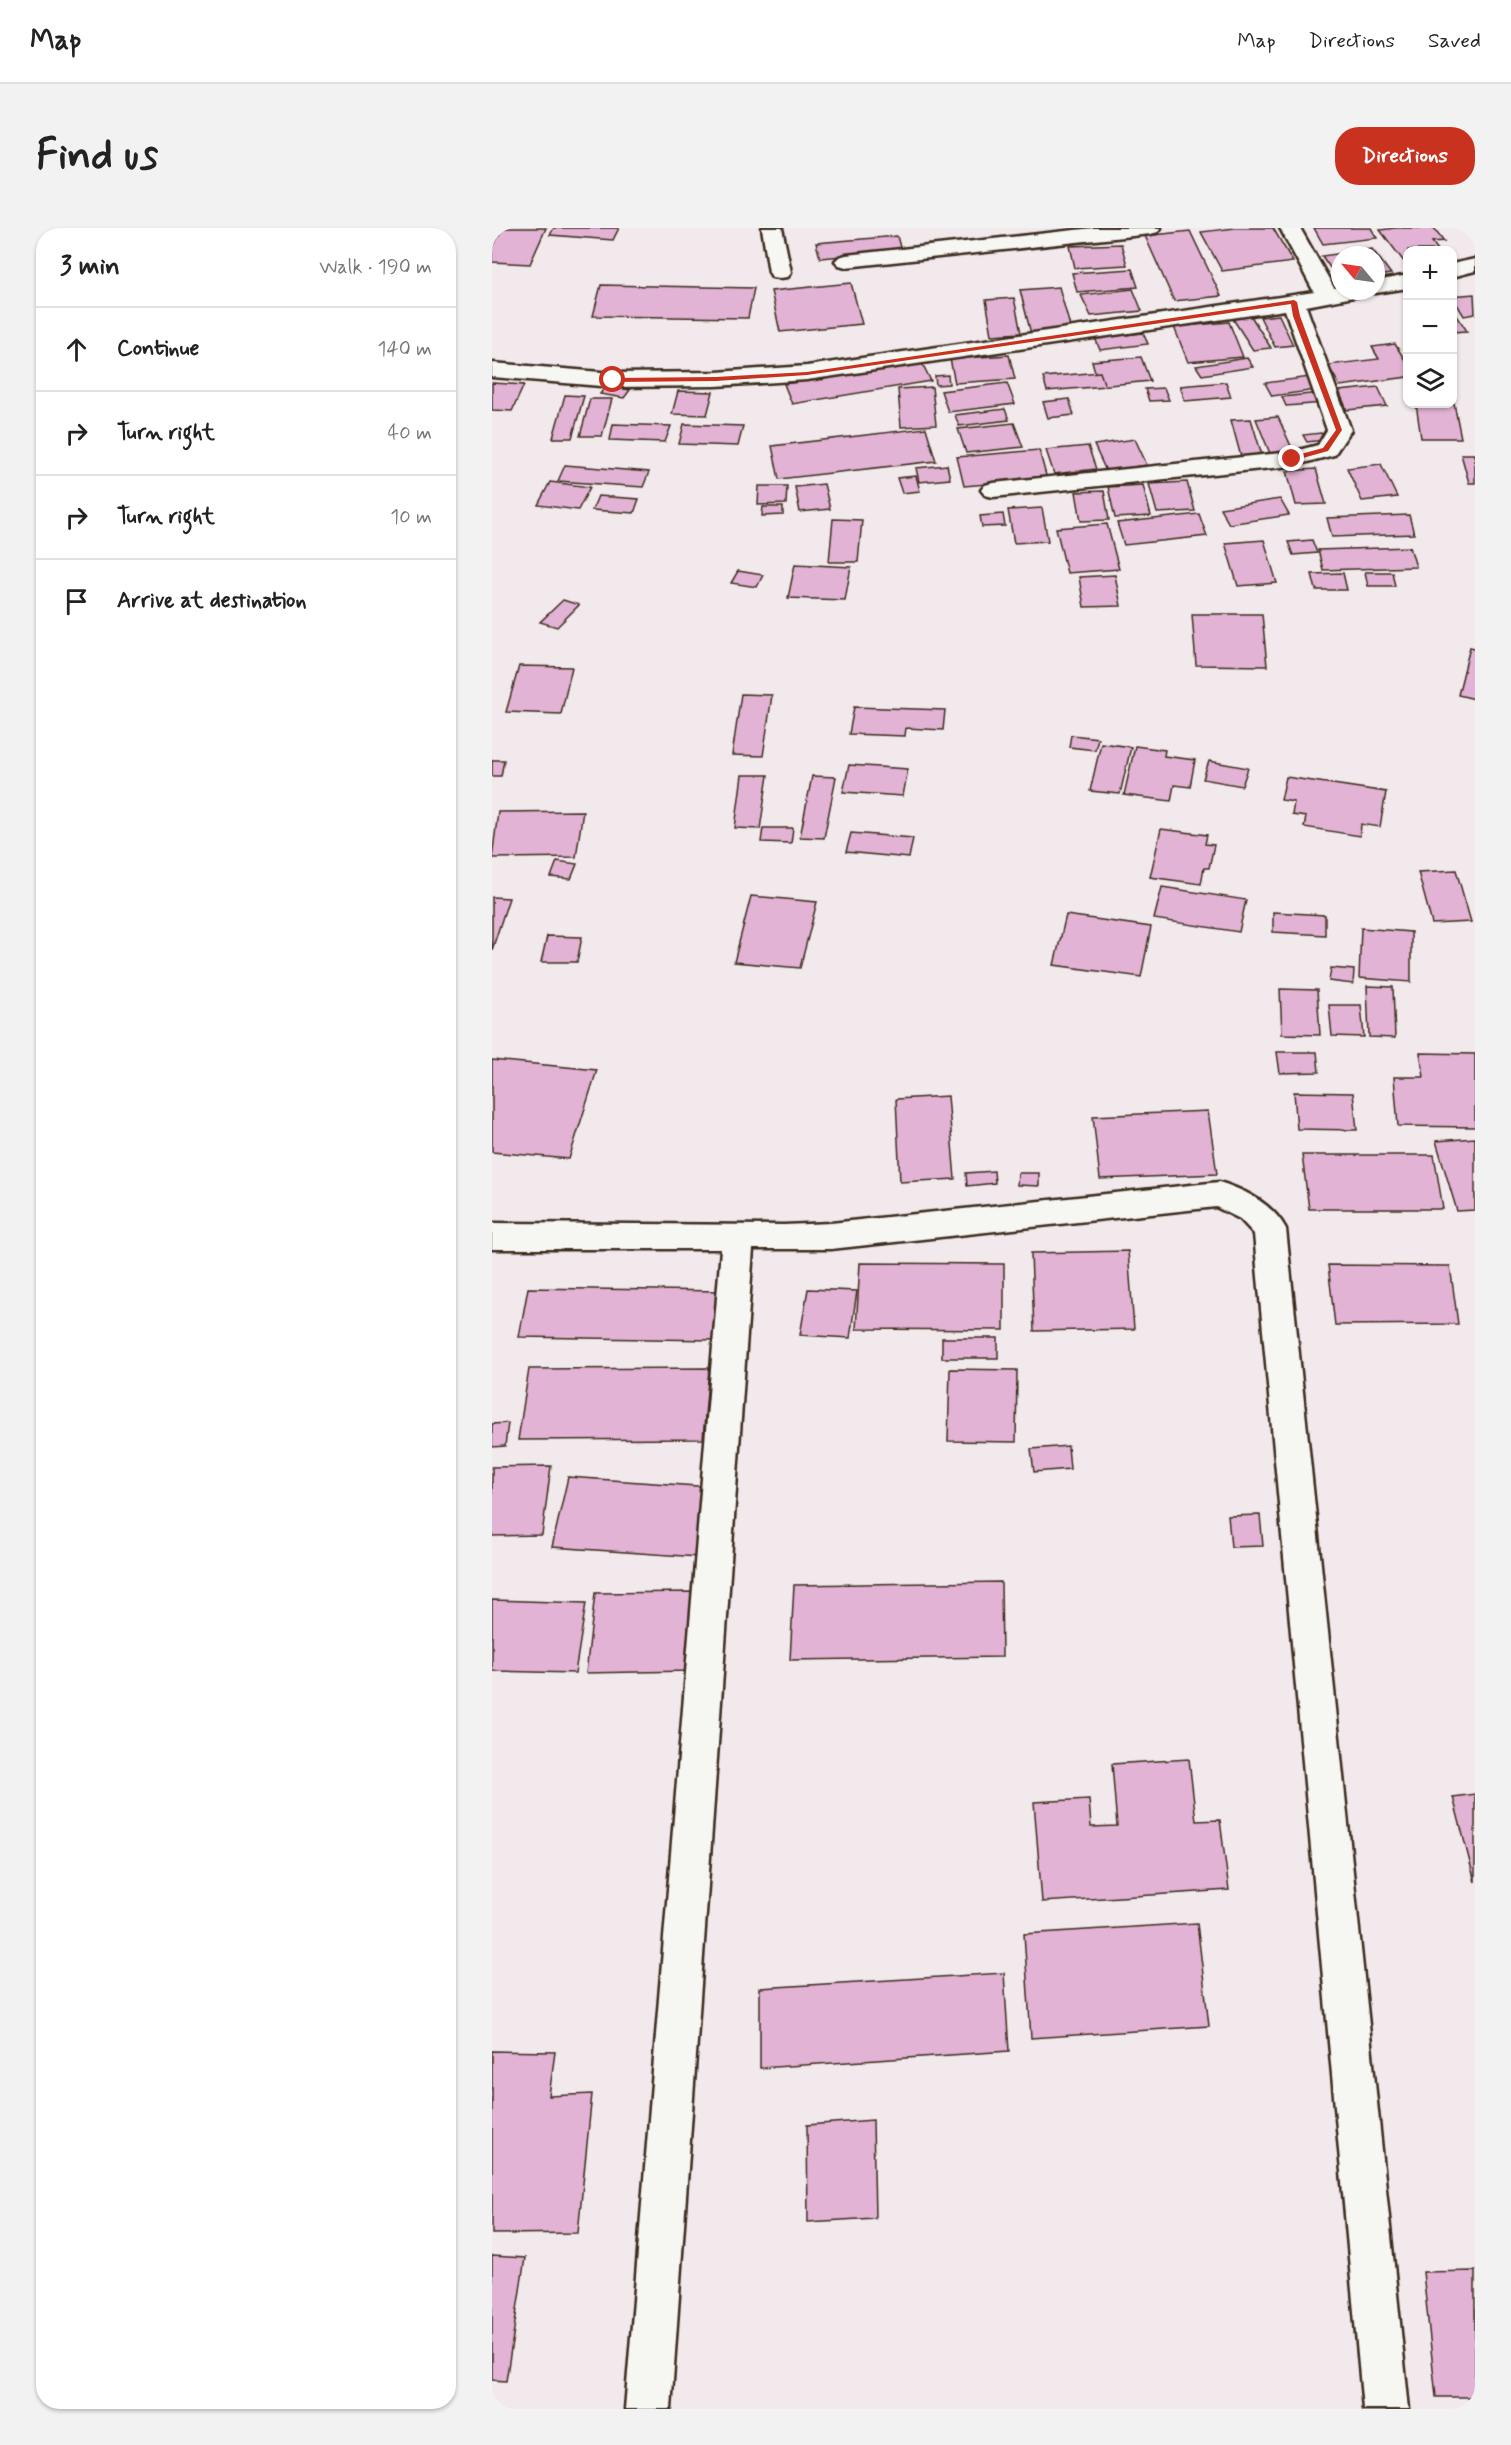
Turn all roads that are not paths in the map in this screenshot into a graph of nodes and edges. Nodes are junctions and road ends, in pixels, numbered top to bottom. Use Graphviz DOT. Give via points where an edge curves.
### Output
graph roads {
  1 [pos="772,228"];
  2 [pos="1151,228"];
  3 [pos="1290,228"];
  4 [pos="846,261"];
  5 [pos="1475,265"];
  6 [pos="1457,270"];
  7 [pos="780,272"];
  8 [pos="1403,283"];
  9 [pos="1385,286"];
  10 [pos="1331,294"];
  11 [pos="1328,295"];
  12 [pos="1294,302"];
  13 [pos="492,370"];
  14 [pos="993,490"];
  15 [pos="492,1236"];
  16 [pos="738,1236"];
  17 [pos="648,2409"];
  18 [pos="1386,2409"];
  1 -- 7 [label="street"];
  2 -- 4 [label="street"];
  3 -- 11 [label="street"];
  5 -- 6 [label="street"];
  8 -- 9 [label="street"];
  10 -- 11 [label="street"];
  11 -- 12 [label="street"];
  12 -- 13 [label="street" via="807,374 613,380"];
  12 -- 14 [label="street" via="1339,430 1326,450 1292,459"];
  15 -- 16 [label="street"];
  16 -- 17 [label="street"];
  16 -- 18 [label="street" via="831,1236 1219,1194 1251,1210 1270,1229"];
}
